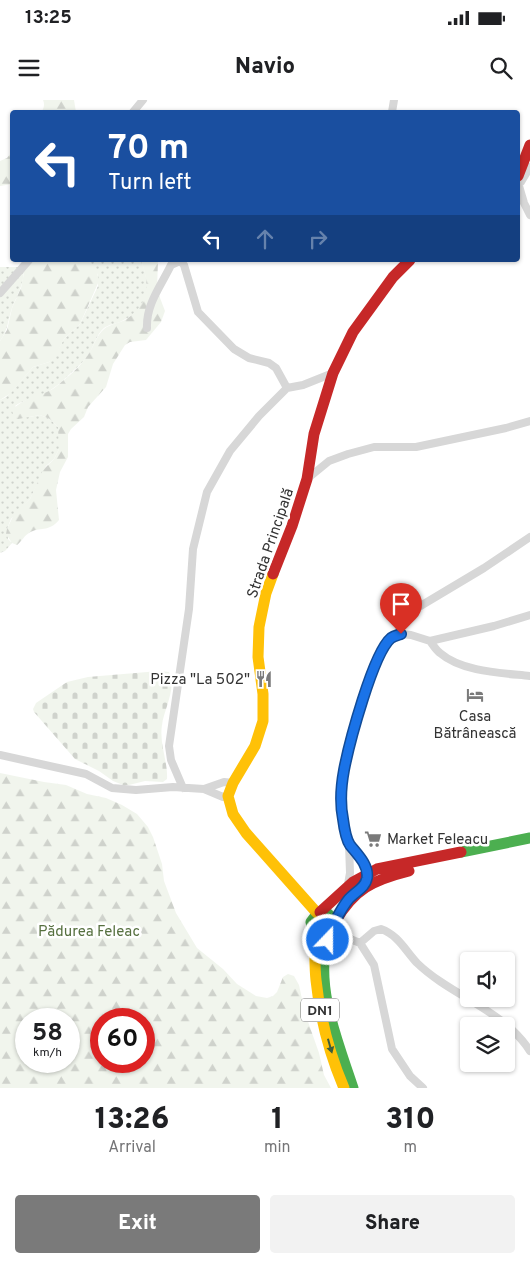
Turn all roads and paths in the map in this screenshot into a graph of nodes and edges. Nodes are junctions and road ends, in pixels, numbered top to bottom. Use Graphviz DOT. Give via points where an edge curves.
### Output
graph roads {
  1 [pos="143,100"];
  2 [pos="135,110"];
  3 [pos="530,145"];
  4 [pos="530,167"];
  5 [pos="520,176"];
  6 [pos="520,180"];
  7 [pos="520,189"];
  8 [pos="530,215"];
  9 [pos="27,262"];
  10 [pos="178,262"];
  11 [pos="181,262"];
  12 [pos="408,262"];
  13 [pos="0,294"];
  14 [pos="147,328"];
  15 [pos="333,373"];
  16 [pos="287,388"];
  17 [pos="530,421"];
  18 [pos="307,479"];
  19 [pos="530,537"];
  20 [pos="530,615"];
  21 [pos="401,634"];
  22 [pos="430,641"];
  23 [pos="530,676"];
  24 [pos="0,755"];
  25 [pos="233,782"];
  26 [pos="183,788"];
  27 [pos="204,789"];
  28 [pos="228,796"];
  29 [pos="530,838"];
  30 [pos="349,844"];
  31 [pos="530,845"];
  32 [pos="367,872"];
  33 [pos="348,884"];
  34 [pos="364,886"];
  35 [pos="318,912"];
  36 [pos="333,928"];
  37 [pos="313,930"];
  38 [pos="360,943"];
  39 [pos="530,1051"];
  40 [pos="344,1088"];
  41 [pos="353,1088"];
  42 [pos="423,1088"];
  1 -- 2 [label="street"];
  3 -- 5 [label="main road"];
  4 -- 6 [label="street"];
  7 -- 8 [label="street"];
  9 -- 13 [label="street"];
  10 -- 14 [label="street" via="171,265 150,304"];
  11 -- 16 [label="street" via="198,312 234,349 276,368"];
  12 -- 15 [label="main road, Strada Principală" via="392,277 353,332"];
  15 -- 16 [label="street"];
  15 -- 18 [label="main road, Strada Principală" via="314,434"];
  16 -- 26 [label="street" via="230,451 207,492 193,549 189,609 169,746"];
  17 -- 18 [label="street" via="416,447 374,447 329,461"];
  18 -- 25 [label="main road, Strada Principală" via="266,593 259,627 263,722 255,746"];
  19 -- 21 [label="street" via="402,617 398,624"];
  20 -- 22 [label="street"];
  21 -- 22 [label="street"];
  21 -- 30 [label="street" via="391,638 370,677 344,770 341,793"];
  22 -- 23 [label="street" via="440,653 462,664 484,671"];
  24 -- 26 [label="street" via="86,774 112,788"];
  25 -- 27 [label="street"];
  25 -- 28 [label="main road, Strada Principală"];
  26 -- 27 [label="street"];
  27 -- 28 [label="street"];
  28 -- 35 [label="main road" via="233,814 246,833"];
  29 -- 32 [label="main road"];
  30 -- 32 [label="street" via="357,851"];
  30 -- 33 [label="street"];
  31 -- 34 [label="main road, DN1" via="391,875"];
  32 -- 33 [label="main road"];
  32 -- 34 [label="street"];
  33 -- 35 [label="main road"];
  34 -- 36 [label="main road, DN1" via="349,898"];
  35 -- 36 [label="main road" via="329,913"];
  35 -- 37 [label="main road, DN1" via="311,922"];
  36 -- 37 [label="main road" via="321,935"];
  36 -- 38 [label="street" via="338,934"];
  36 -- 41 [label="main road, DN1" via="325,959 327,989 334,1027"];
  37 -- 40 [label="main road, DN1, one-way" via="321,1015"];
  38 -- 39 [label="street" via="381,929 395,936 417,962 446,986 496,1017 517,1034"];
  38 -- 42 [label="street" via="374,965 392,1049 410,1076"];
}
